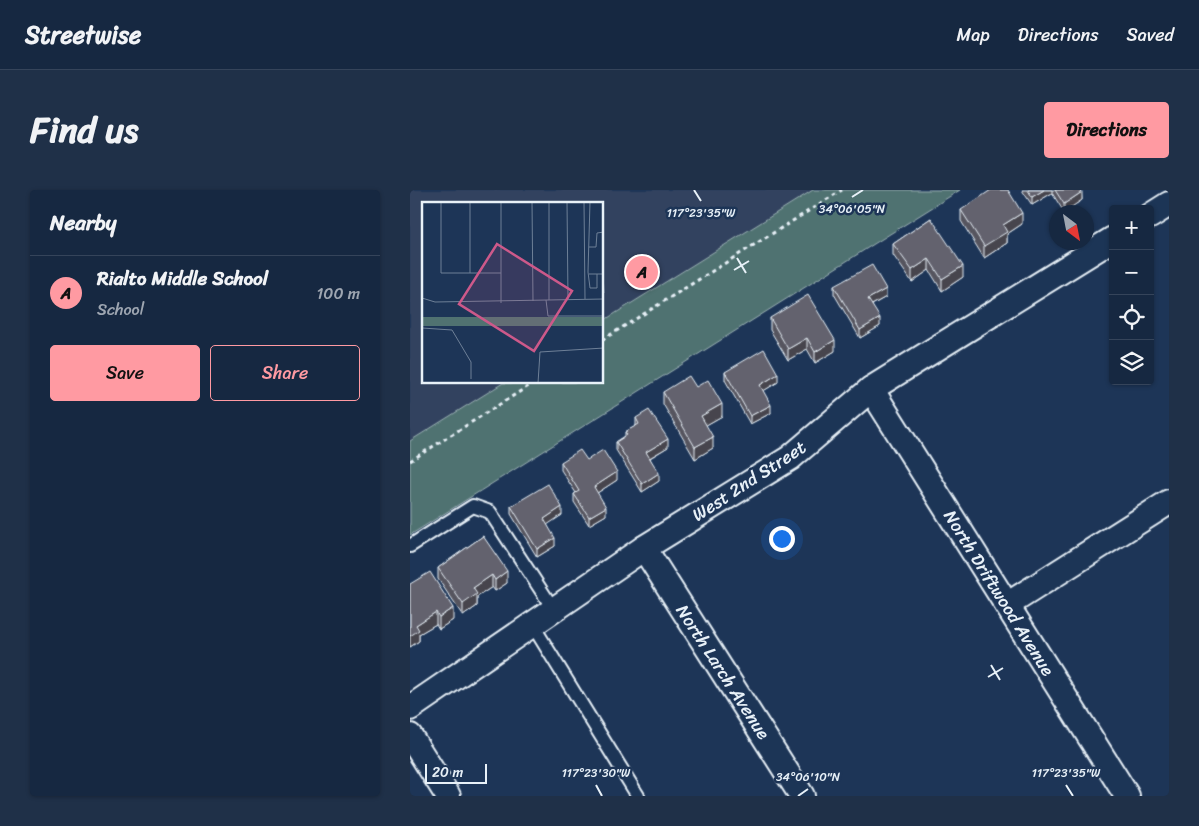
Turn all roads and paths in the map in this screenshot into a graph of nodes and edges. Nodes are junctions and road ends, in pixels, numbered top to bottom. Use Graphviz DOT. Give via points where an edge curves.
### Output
graph roads {
  1 [pos="842,190"];
  2 [pos="1169,204"];
  3 [pos="1154,213"];
  4 [pos="1109,241"];
  5 [pos="604,339"];
  6 [pos="532,384"];
  7 [pos="871,389"];
  8 [pos="410,461"];
  9 [pos="1169,502"];
  10 [pos="410,546"];
  11 [pos="644,548"];
  12 [pos="1007,605"];
  13 [pos="554,610"];
  14 [pos="532,624"];
  15 [pos="410,708"];
  16 [pos="410,736"];
  17 [pos="448,796"];
  18 [pos="638,796"];
  19 [pos="802,796"];
  20 [pos="1127,796"];
  1 -- 5 [label="path"];
  2 -- 3 [label="street"];
  4 -- 7 [label="street, West 2nd Street"];
  6 -- 8 [label="path"];
  7 -- 11 [label="street, West 2nd Street" via="790,458"];
  7 -- 12 [label="street, North Driftwood Avenue"];
  9 -- 12 [label="street"];
  10 -- 13 [label="lane" via="473,506 490,512"];
  11 -- 13 [label="street, West 2nd Street"];
  11 -- 19 [label="street, North Larch Avenue"];
  12 -- 20 [label="street, North Driftwood Avenue"];
  13 -- 14 [label="street, West 2nd Street"];
  14 -- 15 [label="street, West 2nd Street"];
  14 -- 18 [label="lane"];
  16 -- 17 [label="street"];
}
